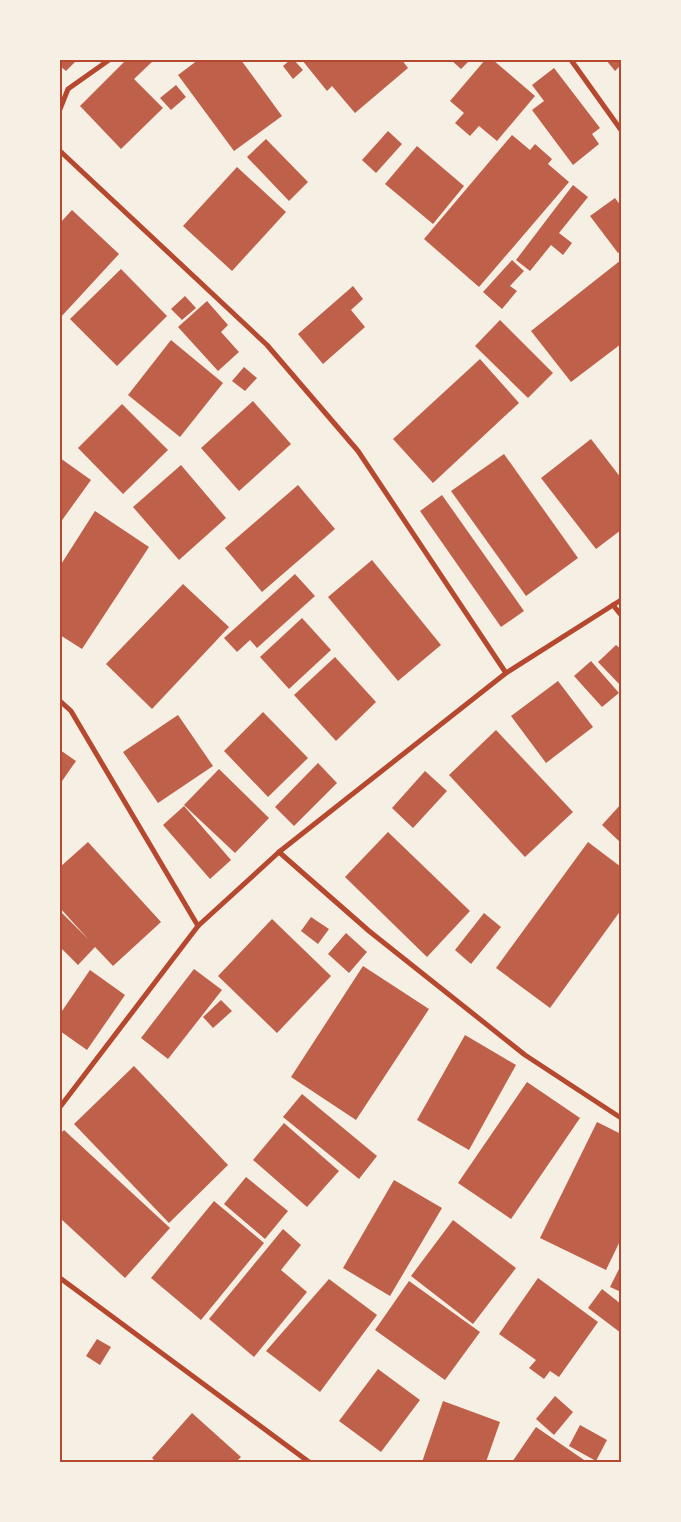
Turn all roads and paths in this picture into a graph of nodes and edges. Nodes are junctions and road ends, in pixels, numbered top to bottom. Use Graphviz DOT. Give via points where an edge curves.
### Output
graph roads {
  1 [pos="109,60"];
  2 [pos="571,60"];
  3 [pos="60,109"];
  4 [pos="621,130"];
  5 [pos="60,151"];
  6 [pos="621,600"];
  7 [pos="613,605"];
  8 [pos="621,615"];
  9 [pos="506,673"];
  10 [pos="60,701"];
  11 [pos="279,852"];
  12 [pos="198,926"];
  13 [pos="60,1107"];
  14 [pos="621,1118"];
  15 [pos="60,1278"];
  16 [pos="309,1462"];
  1 -- 3 [label="street" via="68,90"];
  2 -- 4 [label="street"];
  5 -- 9 [label="street" via="267,345 358,451"];
  6 -- 7 [label="street"];
  7 -- 8 [label="street"];
  7 -- 9 [label="street"];
  9 -- 11 [label="street"];
  10 -- 12 [label="street" via="71,711"];
  11 -- 12 [label="street"];
  11 -- 14 [label="street" via="369,931 525,1055"];
  12 -- 13 [label="street"];
  15 -- 16 [label="street"];
}
